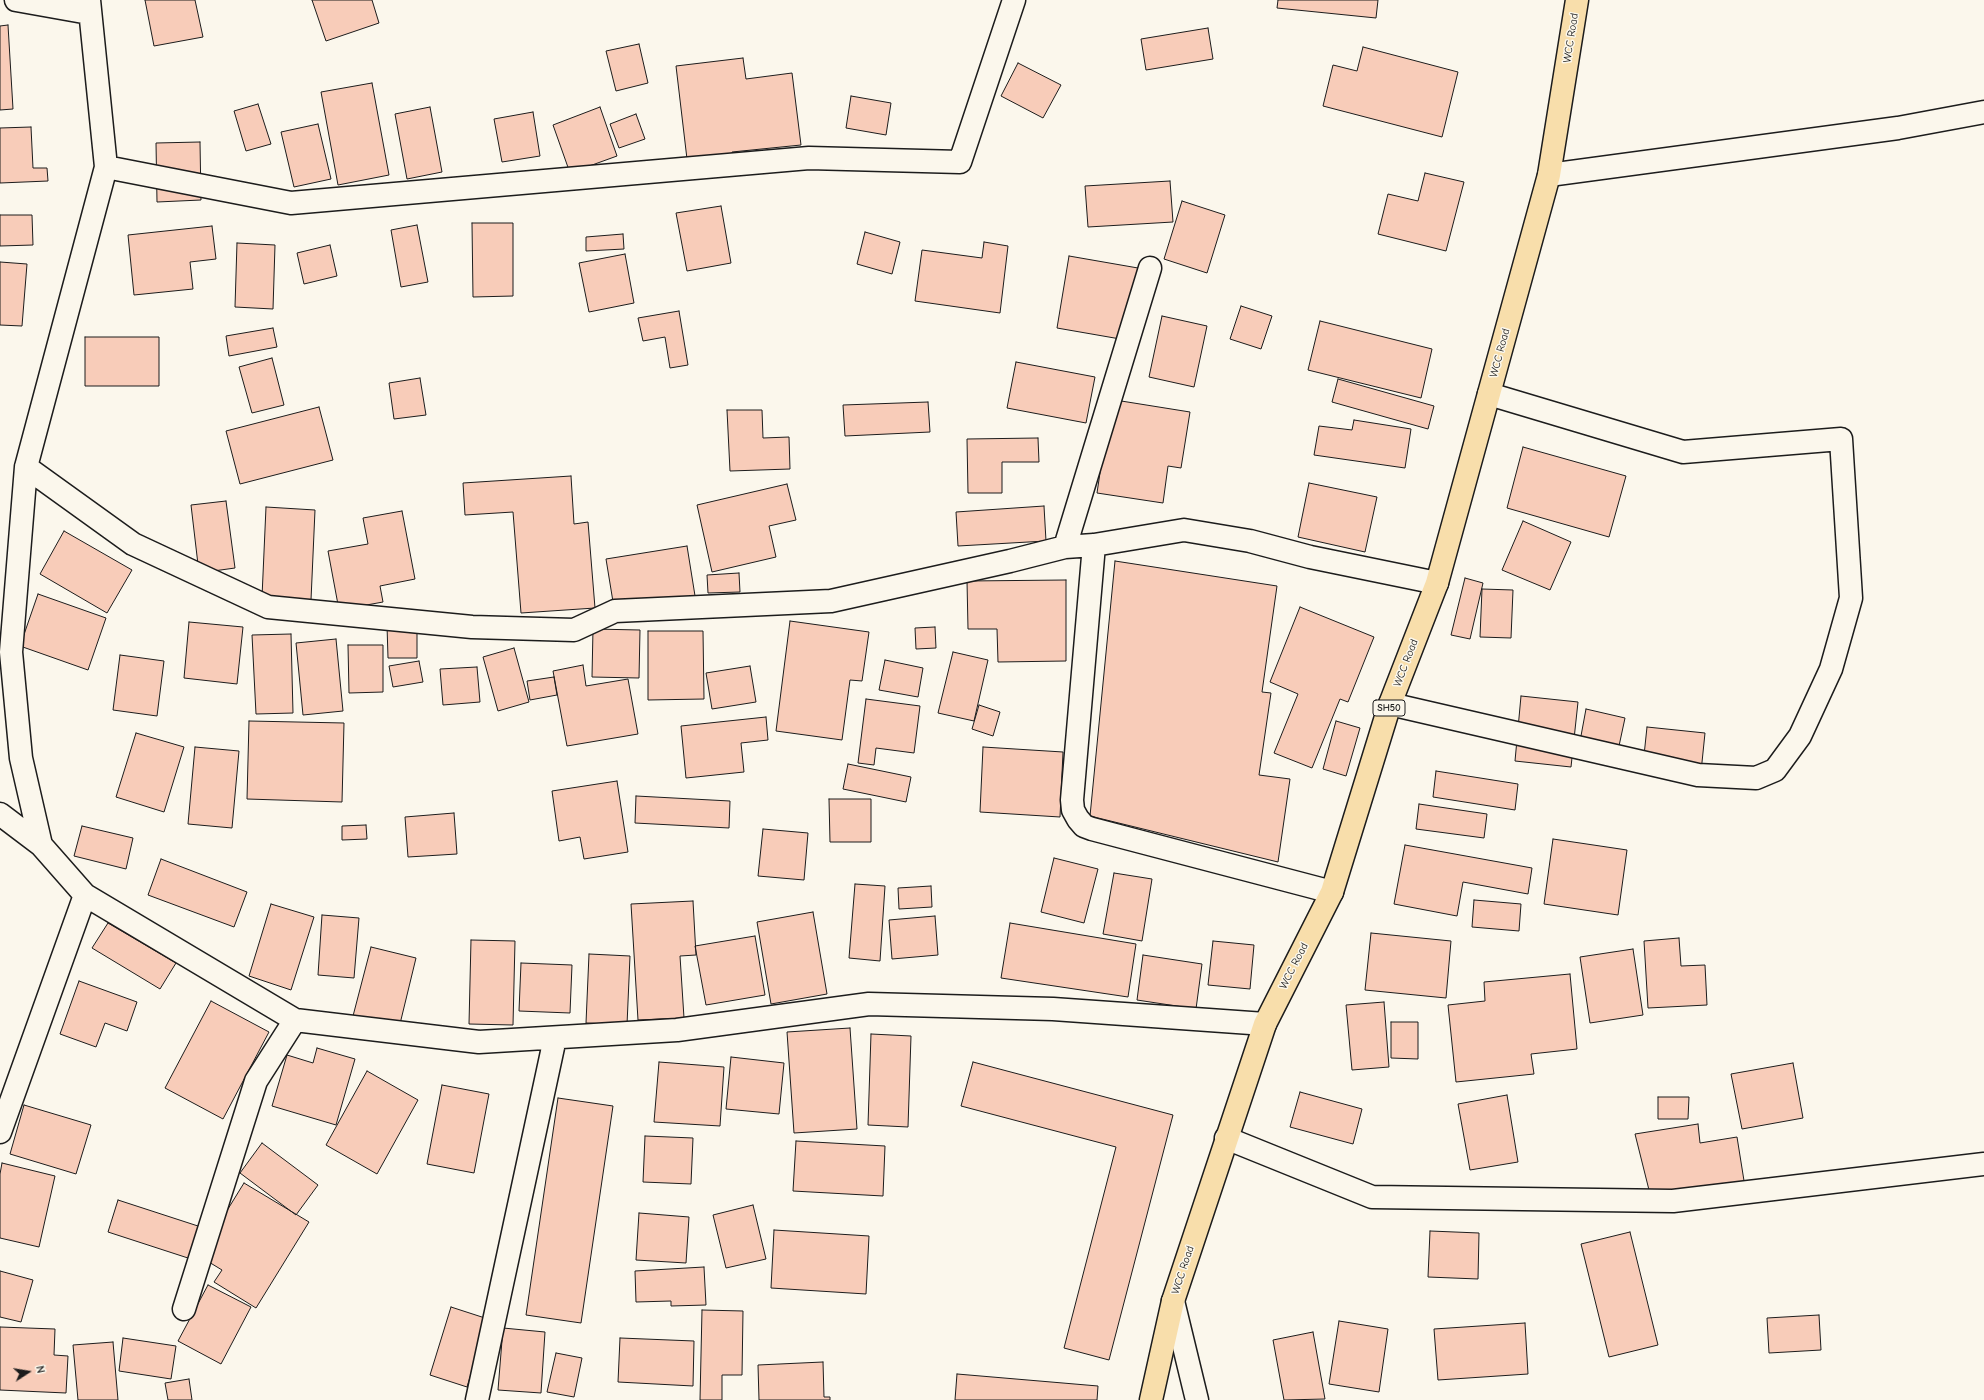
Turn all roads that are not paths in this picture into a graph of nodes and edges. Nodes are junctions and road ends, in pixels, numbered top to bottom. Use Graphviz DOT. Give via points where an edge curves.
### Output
graph roads {
  1 [pos="16,0"];
  2 [pos="1014,0"];
  3 [pos="1577,0"];
  4 [pos="89,7"];
  5 [pos="1984,112"];
  6 [pos="106,167"];
  7 [pos="1548,175"];
  8 [pos="1150,268"];
  9 [pos="1489,394"];
  10 [pos="26,467"];
  11 [pos="1094,544"];
  12 [pos="1065,547"];
  13 [pos="1437,583"];
  14 [pos="1390,704"];
  15 [pos="0,814"];
  16 [pos="41,845"];
  17 [pos="1332,892"];
  18 [pos="85,895"];
  19 [pos="295,1020"];
  20 [pos="1264,1024"];
  21 [pos="555,1038"];
  22 [pos="0,1132"];
  23 [pos="1226,1138"];
  24 [pos="1984,1164"];
  25 [pos="1173,1301"];
  26 [pos="184,1309"];
  27 [pos="477,1400"];
  28 [pos="1151,1400"];
  29 [pos="1197,1400"];
  1 -- 4 [label="street"];
  2 -- 6 [label="street" via="960,162 809,158 291,203"];
  3 -- 7 [label="main road, WCC Road / SH50"];
  4 -- 6 [label="street"];
  5 -- 7 [label="street" via="1898,128"];
  6 -- 10 [label="street"];
  7 -- 9 [label="main road, WCC Road / SH50"];
  8 -- 12 [label="street"];
  9 -- 13 [label="main road, WCC Road / SH50"];
  9 -- 14 [label="street" via="1683,452 1841,439 1851,598 1830,669 1800,736 1775,770 1756,778 1698,775"];
  10 -- 12 [label="street" via="133,544 268,607 472,627 574,630 615,611 831,601"];
  10 -- 16 [label="street" via="11,652 21,758"];
  11 -- 12 [label="street"];
  11 -- 13 [label="street" via="1184,530 1250,541 1310,557"];
  11 -- 17 [label="street" via="1072,800 1073,810 1078,819 1084,826"];
  13 -- 14 [label="main road, WCC Road / SH50"];
  14 -- 17 [label="main road, WCC Road / SH50"];
  15 -- 16 [label="street"];
  16 -- 18 [label="street"];
  17 -- 20 [label="main road, WCC Road / SH50"];
  18 -- 19 [label="street"];
  18 -- 22 [label="street"];
  19 -- 21 [label="street" via="480,1042"];
  19 -- 26 [label="street" via="256,1080"];
  20 -- 21 [label="street" via="1054,1009 869,1004 677,1030"];
  20 -- 23 [label="main road, WCC Road / SH50"];
  21 -- 27 [label="street"];
  23 -- 24 [label="street" via="1372,1197 1673,1201"];
  23 -- 25 [label="main road, WCC Road / SH50"];
  25 -- 28 [label="main road, WCC Road / SH50"];
  25 -- 29 [label="street"];
}
